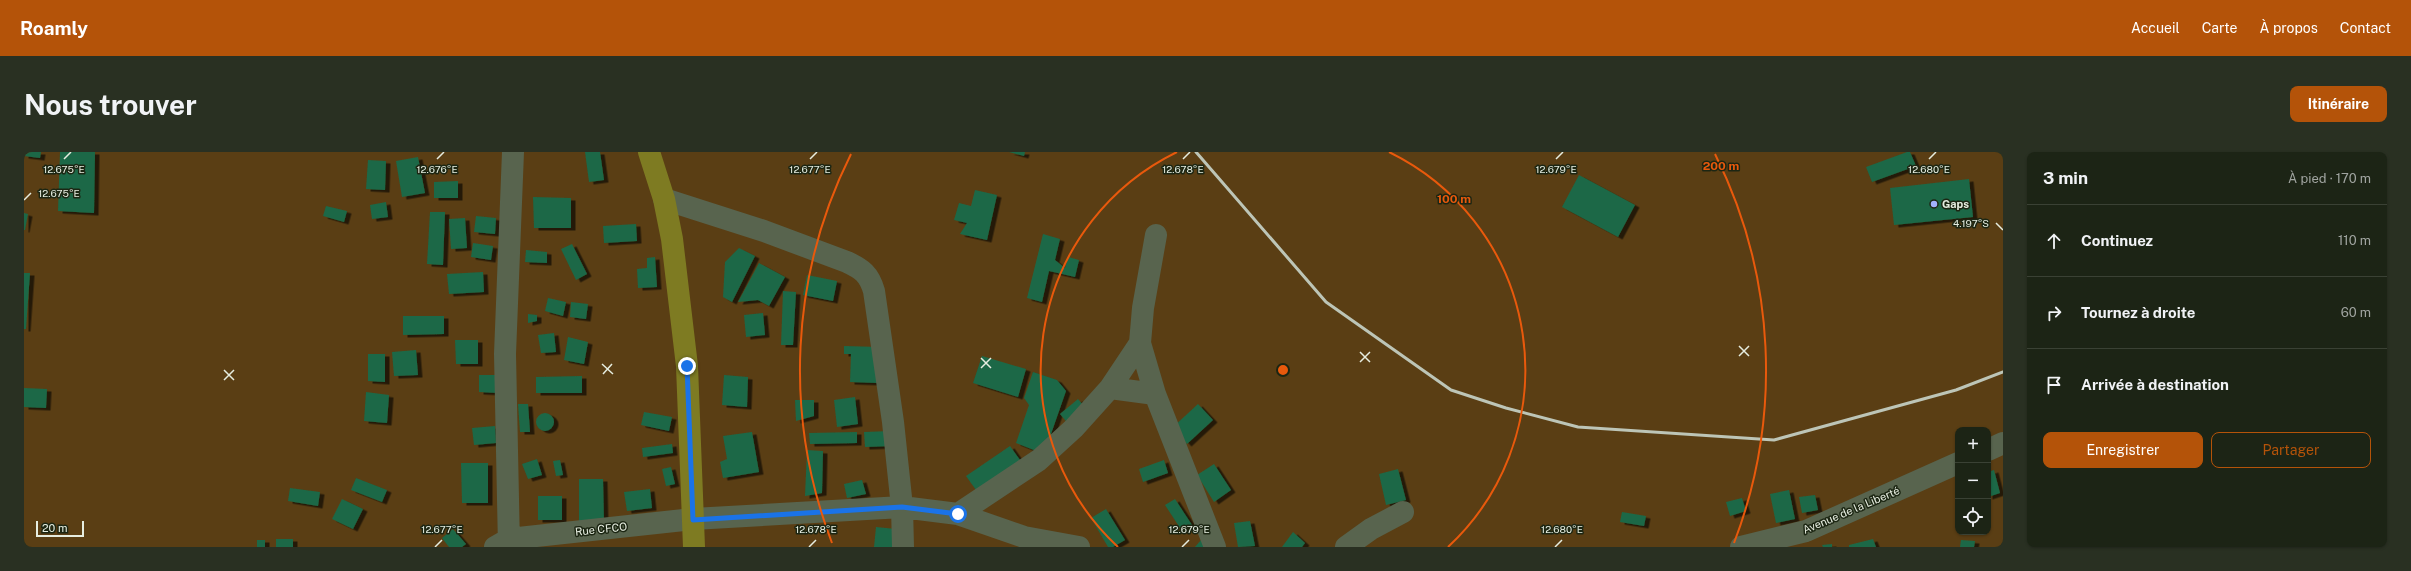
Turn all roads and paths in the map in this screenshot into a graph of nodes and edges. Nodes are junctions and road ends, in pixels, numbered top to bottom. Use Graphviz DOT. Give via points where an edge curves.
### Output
graph roads {
  1 [pos="513,152"];
  2 [pos="649,152"];
  3 [pos="664,199"];
  4 [pos="1156,235"];
  5 [pos="1140,343"];
  6 [pos="1110,388"];
  7 [pos="1155,394"];
  8 [pos="2003,443"];
  9 [pos="1991,449"];
  10 [pos="1955,464"];
  11 [pos="902,507"];
  12 [pos="1403,512"];
  13 [pos="958,514"];
  14 [pos="693,520"];
  15 [pos="997,528"];
  16 [pos="1805,539"];
  17 [pos="505,544"];
  18 [pos="694,547"];
  19 [pos="903,547"];
  20 [pos="1006,547"];
  21 [pos="1079,547"];
  22 [pos="1215,547"];
  23 [pos="1346,547"];
  24 [pos="1741,547"];
  1 -- 17 [label="street" via="505,354"];
  2 -- 3 [label="main road"];
  3 -- 11 [label="street" via="764,231 847,262 870,276 893,422"];
  3 -- 14 [label="main road" via="672,239 687,366"];
  4 -- 5 [label="street" via="1143,308"];
  5 -- 6 [label="street"];
  5 -- 7 [label="street"];
  6 -- 7 [label="street"];
  6 -- 13 [label="street" via="1074,428 1039,460"];
  7 -- 22 [label="street"];
  8 -- 9 [label="street"];
  10 -- 16 [label="street, Avenue de la Liberté"];
  11 -- 13 [label="street, Rue CFCO"];
  11 -- 14 [label="street, Rue CFCO"];
  11 -- 19 [label="street"];
  12 -- 23 [label="street" via="1371,529"];
  13 -- 15 [label="street, Rue CFCO"];
  14 -- 17 [label="street, Rue CFCO"];
  14 -- 18 [label="main road"];
  15 -- 20 [label="street"];
  15 -- 21 [label="street, Rue CFCO" via="1024,537"];
  16 -- 24 [label="street, Avenue de la Liberté"];
}
